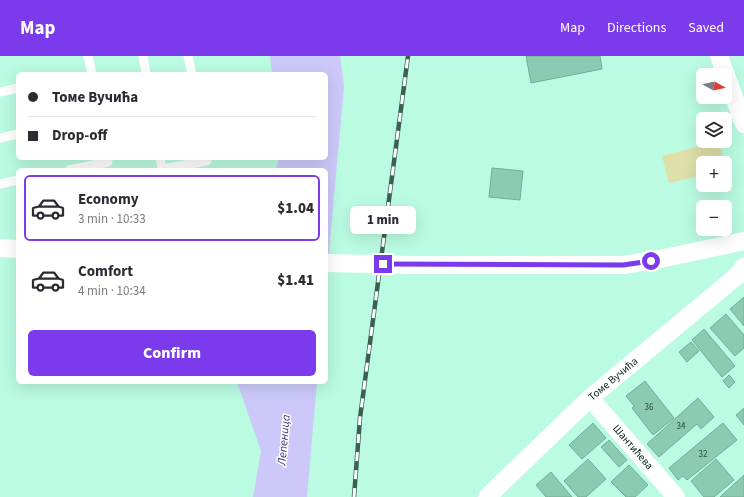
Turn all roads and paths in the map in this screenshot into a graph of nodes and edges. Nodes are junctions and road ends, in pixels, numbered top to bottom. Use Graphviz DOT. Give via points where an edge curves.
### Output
graph roads {
  1 [pos="88,56"];
  2 [pos="143,56"];
  3 [pos="188,56"];
  4 [pos="719,56"];
  5 [pos="89,72"];
  6 [pos="146,72"];
  7 [pos="192,72"];
  8 [pos="16,88"];
  9 [pos="0,92"];
  10 [pos="744,124"];
  11 [pos="16,134"];
  12 [pos="0,138"];
  13 [pos="108,160"];
  14 [pos="207,160"];
  15 [pos="79,168"];
  16 [pos="168,168"];
  17 [pos="16,180"];
  18 [pos="0,182"];
  19 [pos="744,241"];
  20 [pos="717,247"];
  21 [pos="0,248"];
  22 [pos="16,249"];
  23 [pos="328,263"];
  24 [pos="741,271"];
  25 [pos="590,398"];
  26 [pos="487,497"];
  27 [pos="676,497"];
  1 -- 5 [label="lane"];
  2 -- 6 [label="lane"];
  3 -- 7 [label="lane"];
  4 -- 10 [label="street"];
  8 -- 9 [label="lane"];
  11 -- 12 [label="lane"];
  13 -- 15 [label="lane" via="108,162"];
  14 -- 16 [label="lane"];
  17 -- 18 [label="lane"];
  19 -- 20 [label="street"];
  20 -- 23 [label="street" via="623,265"];
  20 -- 24 [label="street" via="734,256"];
  21 -- 22 [label="street"];
  24 -- 25 [label="street, Томе Вучића"];
  25 -- 26 [label="street, Томе Вучића"];
  25 -- 27 [label="street, Шантићева"];
}
